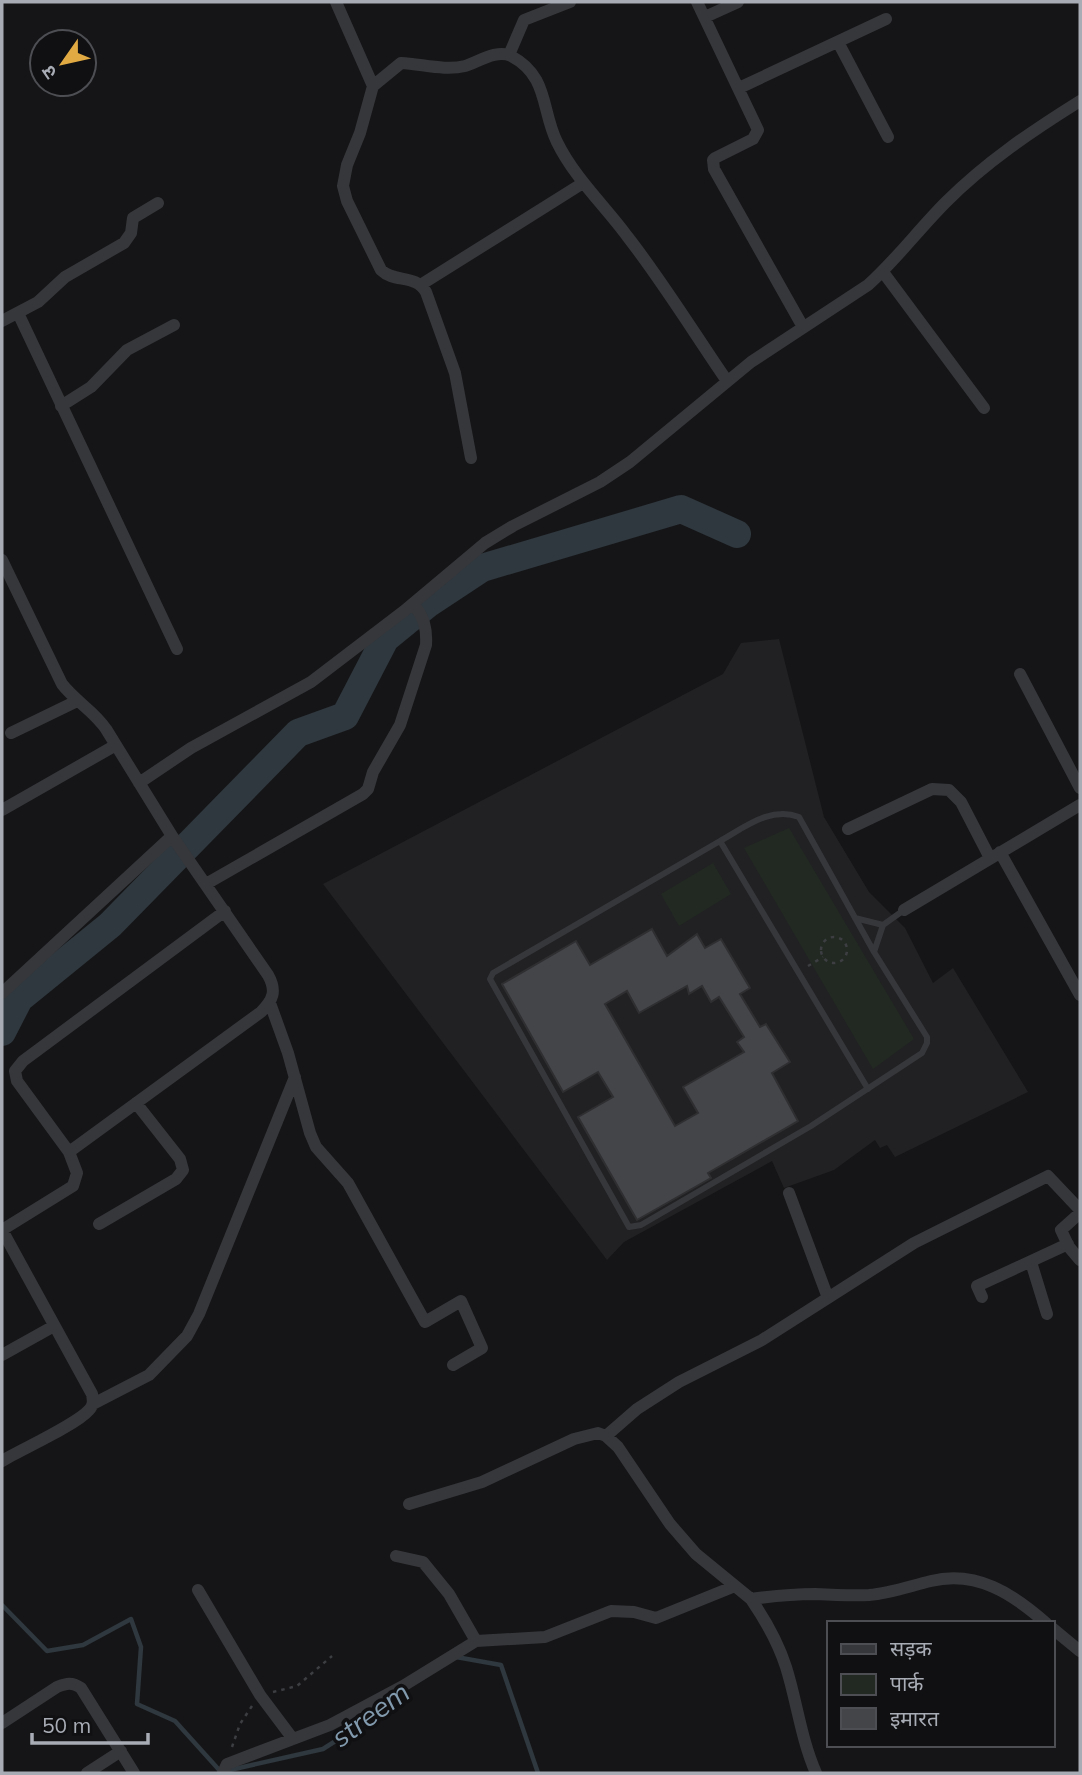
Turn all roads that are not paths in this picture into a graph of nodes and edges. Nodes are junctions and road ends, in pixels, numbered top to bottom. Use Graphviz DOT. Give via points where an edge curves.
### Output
graph roads {
  1 [pos="336,2"];
  2 [pos="570,2"];
  3 [pos="697,2"];
  4 [pos="738,2"];
  5 [pos="705,17"];
  6 [pos="886,19"];
  7 [pos="838,42"];
  8 [pos="509,55"];
  9 [pos="373,86"];
  10 [pos="739,88"];
  11 [pos="1080,101"];
  12 [pos="888,138"];
  13 [pos="583,183"];
  14 [pos="159,203"];
  15 [pos="883,272"];
  16 [pos="422,284"];
  17 [pos="18,313"];
  18 [pos="2,321"];
  19 [pos="174,325"];
  20 [pos="803,327"];
  21 [pos="727,381"];
  22 [pos="61,405"];
  23 [pos="984,408"];
  24 [pos="471,458"];
  25 [pos="2,560"];
  26 [pos="417,610"];
  27 [pos="177,649"];
  28 [pos="1020,674"];
  29 [pos="77,701"];
  30 [pos="11,733"];
  31 [pos="116,745"];
  32 [pos="139,783"];
  33 [pos="1080,788"];
  34 [pos="1080,805"];
  35 [pos="2,810"];
  36 [pos="848,829"];
  37 [pos="174,839"];
  38 [pos="720,841"];
  39 [pos="995,855"];
  40 [pos="205,884"];
  41 [pos="904,909"];
  42 [pos="225,911"];
  43 [pos="855,918"];
  44 [pos="883,925"];
  45 [pos="874,952"];
  46 [pos="2,993"];
  47 [pos="1080,995"];
  48 [pos="270,1003"];
  49 [pos="295,1076"];
  50 [pos="868,1089"];
  51 [pos="136,1103"];
  52 [pos="69,1152"];
  53 [pos="789,1193"];
  54 [pos="1080,1212"];
  55 [pos="99,1224"];
  56 [pos="3,1236"];
  57 [pos="1068,1244"];
  58 [pos="1080,1260"];
  59 [pos="1031,1262"];
  60 [pos="982,1297"];
  61 [pos="828,1298"];
  62 [pos="1047,1314"];
  63 [pos="54,1326"];
  64 [pos="2,1355"];
  65 [pos="453,1365"];
  66 [pos="93,1404"];
  67 [pos="606,1436"];
  68 [pos="2,1461"];
  69 [pos="410,1504"];
  70 [pos="396,1556"];
  71 [pos="735,1586"];
  72 [pos="198,1590"];
  73 [pos="751,1599"];
  74 [pos="1043,1621"];
  75 [pos="1054,1630"];
  76 [pos="476,1641"];
  77 [pos="1080,1651"];
  78 [pos="2,1723"];
  79 [pos="293,1739"];
  80 [pos="121,1751"];
  81 [pos="225,1769"];
  82 [pos="87,1773"];
  83 [pos="134,1773"];
  84 [pos="816,1773"];
  1 -- 9 [label="street"];
  2 -- 8 [label="street" via="524,20"];
  3 -- 5 [label="street"];
  4 -- 5 [label="street"];
  5 -- 10 [label="street"];
  6 -- 7 [label="street"];
  7 -- 10 [label="street"];
  7 -- 12 [label="street"];
  8 -- 9 [label="street" via="442,68 401,63"];
  8 -- 13 [label="street" via="540,84 557,143"];
  9 -- 16 [label="street" via="343,186 381,270 388,277"];
  10 -- 20 [label="street" via="758,134 719,155 713,165"];
  11 -- 15 [label="street" via="992,161 916,232"];
  13 -- 16 [label="street"];
  13 -- 21 [label="street" via="628,236"];
  14 -- 17 [label="street" via="133,218 124,243 65,277"];
  15 -- 20 [label="street"];
  15 -- 23 [label="street"];
  16 -- 24 [label="street" via="455,373"];
  17 -- 18 [label="street"];
  17 -- 22 [label="street"];
  19 -- 22 [label="street" via="127,350 91,387"];
  20 -- 21 [label="street"];
  21 -- 26 [label="street" via="630,462 571,499 485,542"];
  22 -- 27 [label="street"];
  25 -- 29 [label="street" via="54,669"];
  26 -- 32 [label="street" via="311,682 191,748"];
  26 -- 40 [label="street" via="427,632 426,645 400,725 368,789"];
  28 -- 33 [label="street"];
  29 -- 30 [label="street"];
  29 -- 31 [label="street" via="100,720"];
  31 -- 32 [label="street"];
  31 -- 35 [label="street"];
  32 -- 37 [label="street"];
  34 -- 39 [label="street"];
  36 -- 39 [label="street" via="932,789 949,790"];
  37 -- 40 [label="street"];
  37 -- 46 [label="street"];
  38 -- 43 [label="lane" via="763,817 787,812 799,817"];
  38 -- 50 [label="lane"];
  38 -- 50 [label="lane" via="493,973 490,979 626,1223 635,1228 641,1225"];
  39 -- 41 [label="street"];
  39 -- 47 [label="street"];
  40 -- 42 [label="street"];
  41 -- 44 [label="lane"];
  42 -- 48 [label="street" via="273,985"];
  42 -- 52 [label="street" via="15,1071 17,1081"];
  43 -- 44 [label="lane"];
  43 -- 45 [label="lane"];
  44 -- 45 [label="lane"];
  45 -- 50 [label="lane" via="927,1043 915,1059"];
  48 -- 49 [label="street"];
  48 -- 51 [label="street"];
  49 -- 65 [label="street" via="316,1147 348,1183 425,1322 461,1301 482,1348"];
  49 -- 66 [label="street" via="187,1336 149,1375"];
  51 -- 52 [label="street"];
  51 -- 55 [label="street" via="180,1159 183,1170 176,1179"];
  52 -- 56 [label="street" via="77,1173 73,1186"];
  53 -- 61 [label="street"];
  54 -- 57 [label="street" via="1061,1230"];
  54 -- 61 [label="street" via="1048,1177 914,1243"];
  56 -- 63 [label="street"];
  57 -- 58 [label="street"];
  57 -- 59 [label="street"];
  59 -- 60 [label="street" via="977,1286"];
  59 -- 62 [label="street"];
  61 -- 67 [label="street" via="762,1340 679,1382"];
  63 -- 64 [label="street"];
  63 -- 66 [label="street" via="92,1394"];
  66 -- 68 [label="street" via="76,1419"];
  67 -- 69 [label="street" via="598,1433 574,1439 482,1482"];
  67 -- 71 [label="street" via="696,1554"];
  70 -- 76 [label="street" via="424,1562"];
  71 -- 73 [label="street"];
  71 -- 76 [label="street" via="656,1618 611,1611 545,1637"];
  72 -- 79 [label="street" via="260,1695"];
  73 -- 74 [label="street" via="866,1595 965,1578 1008,1594"];
  73 -- 84 [label="street" via="776,1640"];
  75 -- 77 [label="street"];
  76 -- 79 [label="street" via="403,1686"];
  78 -- 80 [label="street" via="57,1687 74,1683"];
  79 -- 81 [label="street"];
  80 -- 82 [label="street"];
  80 -- 83 [label="street"];
}
